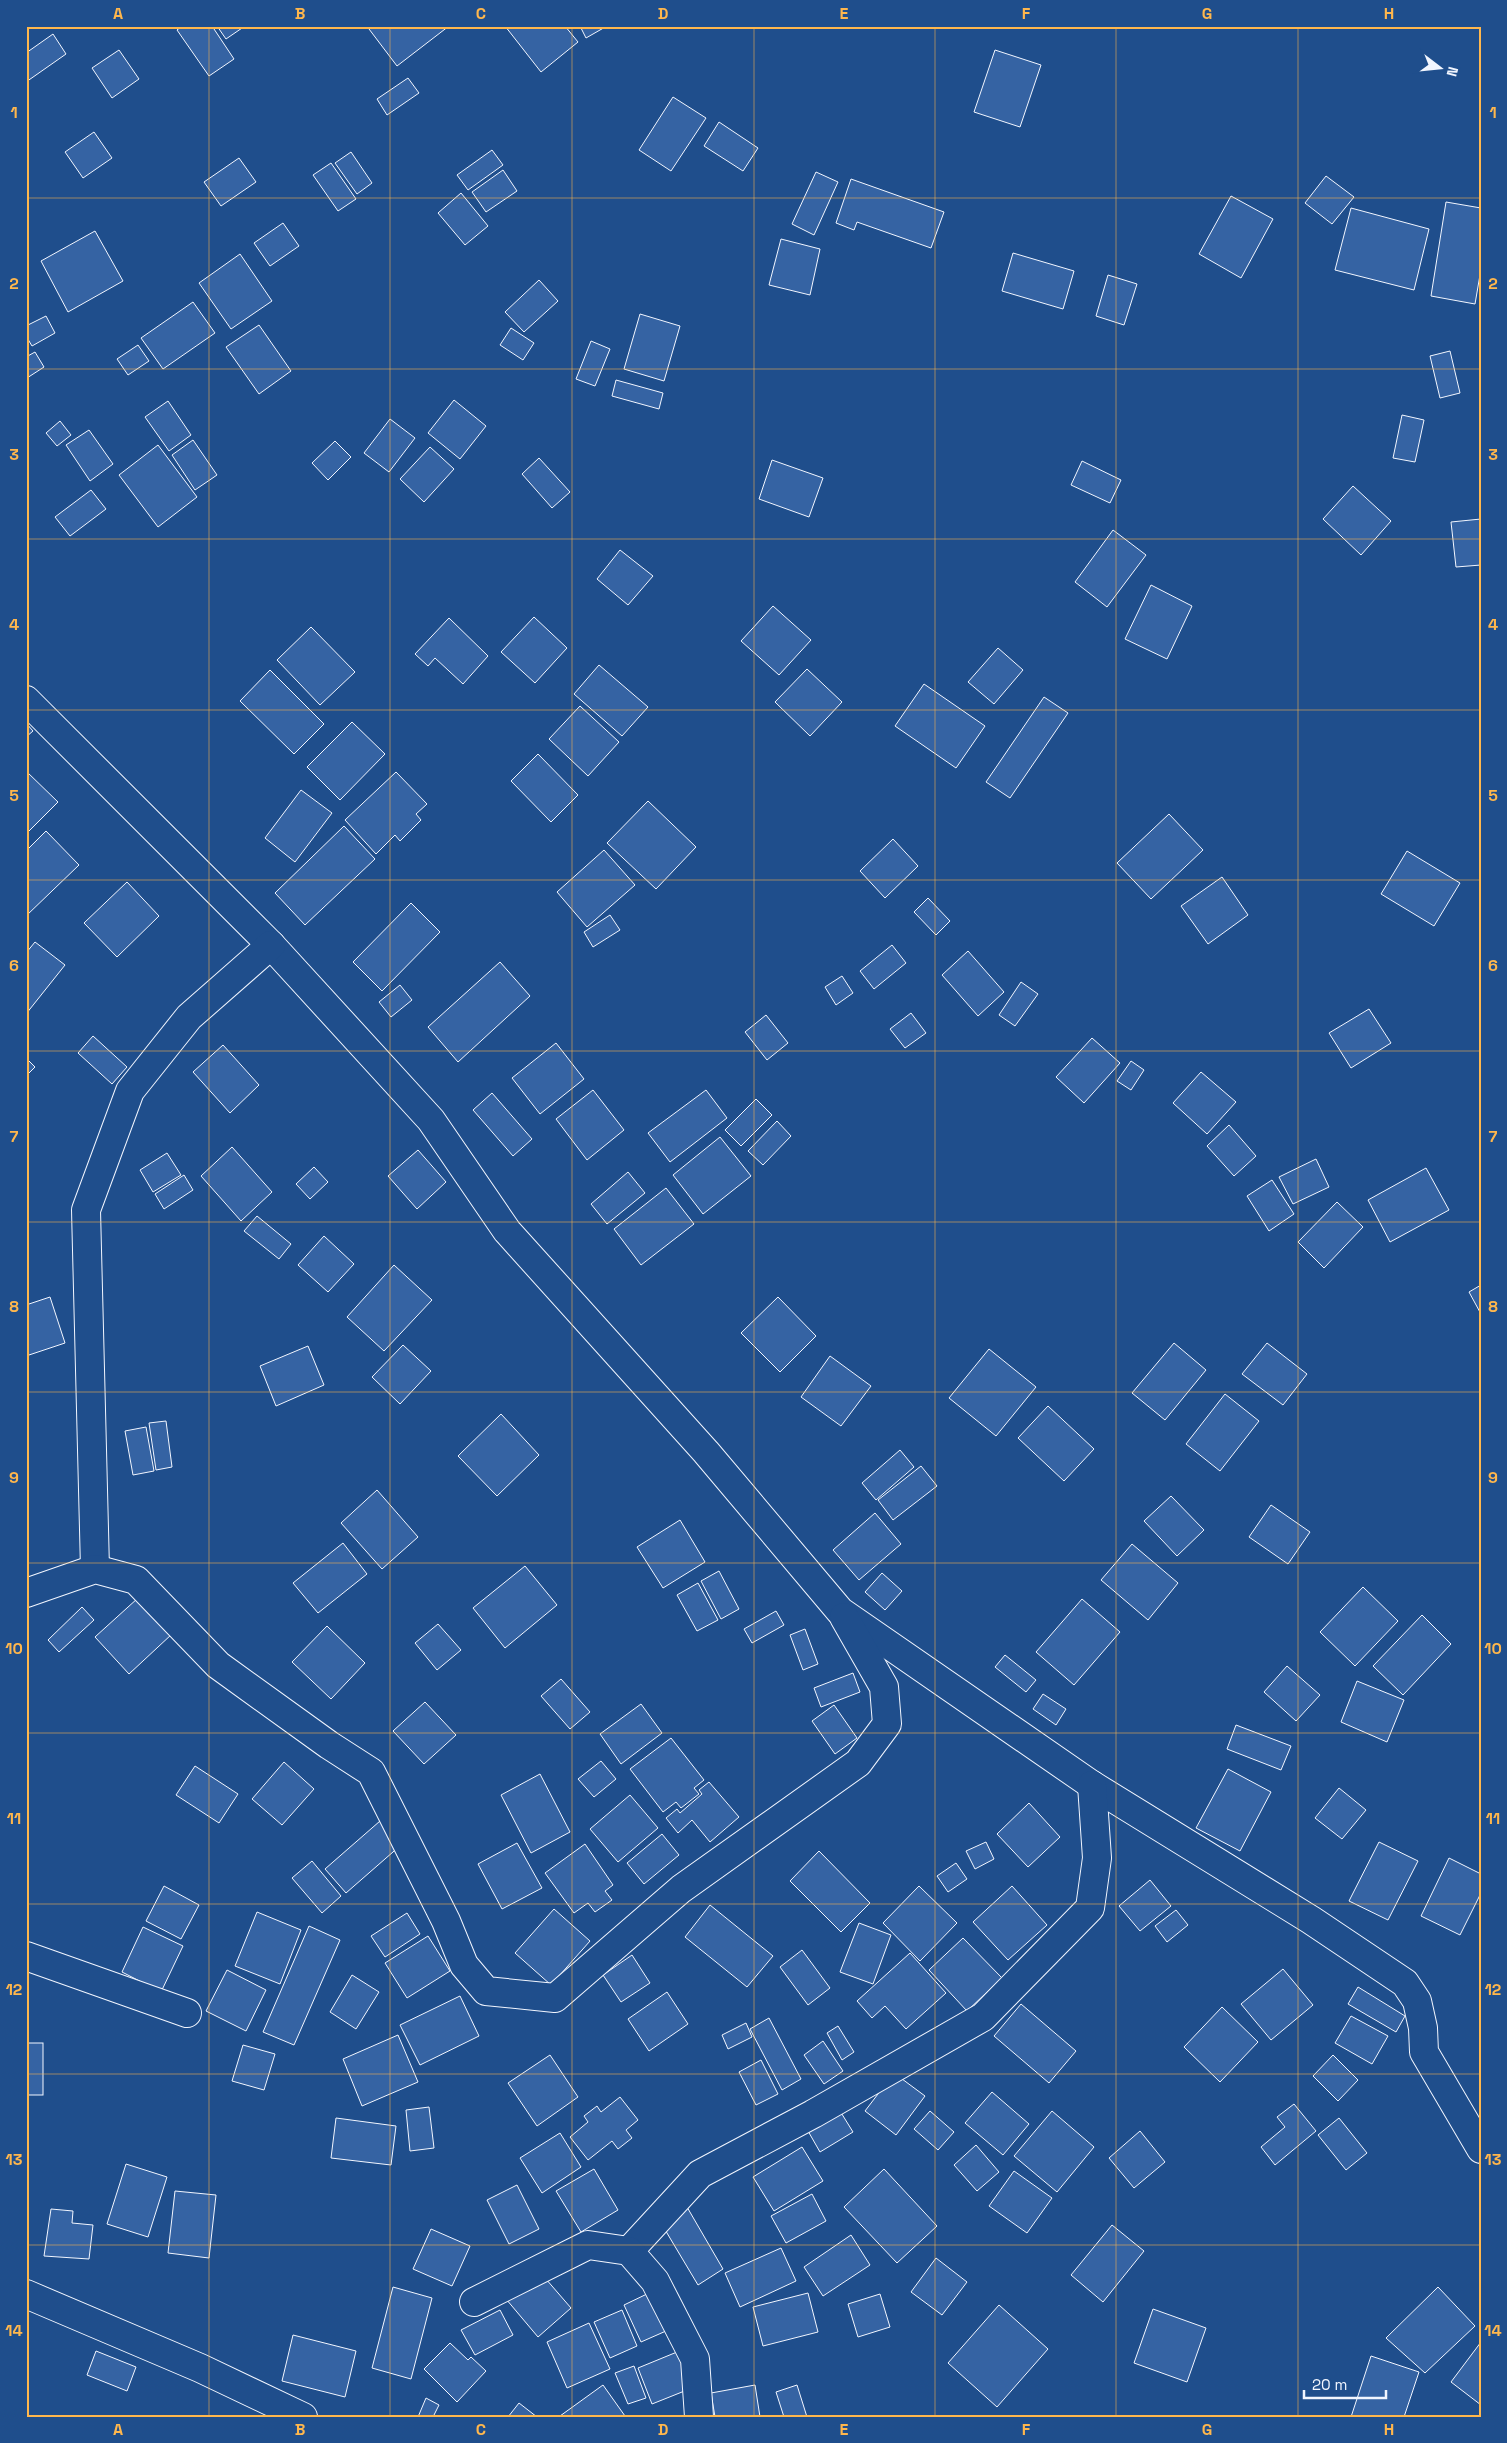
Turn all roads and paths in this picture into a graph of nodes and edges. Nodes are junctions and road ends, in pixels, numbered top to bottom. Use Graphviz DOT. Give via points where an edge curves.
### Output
graph roads {
  1 [pos="26,700"];
  2 [pos="271,945"];
  3 [pos="95,1569"];
  4 [pos="26,1593"];
  5 [pos="840,1611"];
  6 [pos="1092,1786"];
  7 [pos="26,1956"];
  8 [pos="187,2013"];
  9 [pos="1481,2149"];
  10 [pos="629,2251"];
  11 [pos="26,2294"];
  12 [pos="474,2302"];
  13 [pos="303,2417"];
  14 [pos="699,2417"];
  1 -- 2 [label="street"];
  2 -- 3 [label="street" via="189,1017 130,1091 86,1210"];
  2 -- 5 [label="street" via="431,1120 507,1231 706,1452"];
  3 -- 4 [label="street"];
  3 -- 5 [label="street" via="136,1580 218,1665 371,1772 446,1921 464,1965 486,1992 555,1998 681,1889 858,1763 887,1724 884,1687"];
  5 -- 6 [label="street"];
  6 -- 9 [label="street" via="1311,1920 1406,1983 1417,2001 1424,2052"];
  6 -- 10 [label="street" via="1097,1858 1090,1908 983,2017 700,2174"];
  7 -- 8 [label="street"];
  10 -- 12 [label="street" via="588,2246"];
  10 -- 14 [label="street" via="655,2280 695,2360"];
  11 -- 13 [label="street" via="200,2368"];
}
